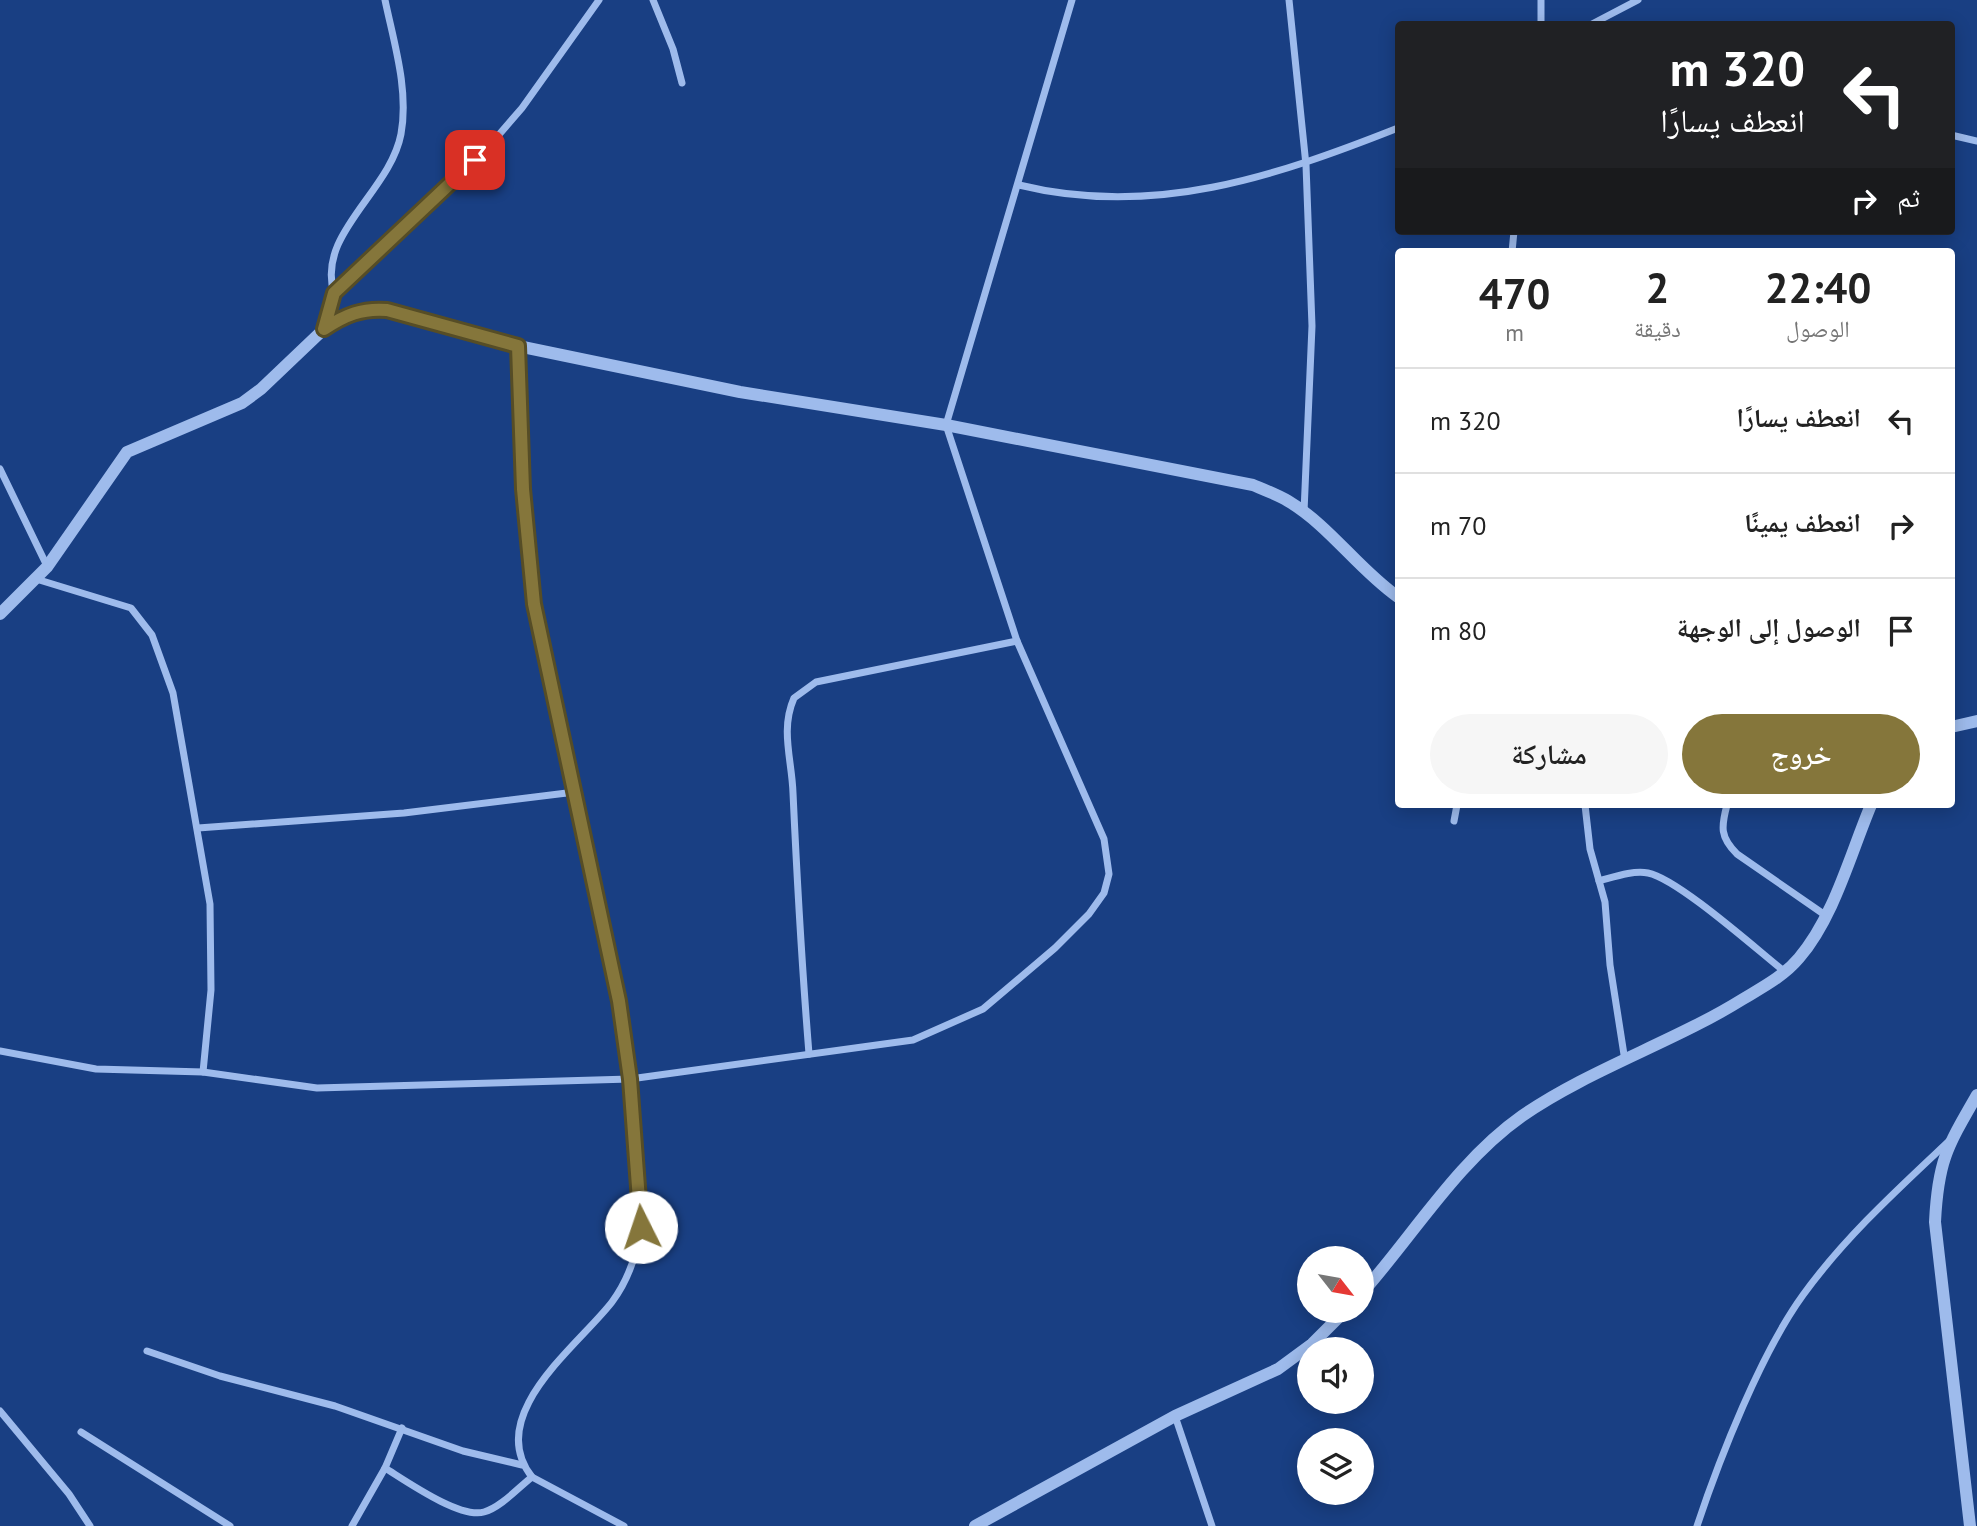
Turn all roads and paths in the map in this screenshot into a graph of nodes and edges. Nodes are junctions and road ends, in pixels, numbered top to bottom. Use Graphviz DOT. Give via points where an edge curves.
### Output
graph roads {
  1 [pos="385,0"];
  2 [pos="599,0"];
  3 [pos="653,0"];
  4 [pos="1072,0"];
  5 [pos="1289,0"];
  6 [pos="1541,0"];
  7 [pos="1638,0"];
  8 [pos="1541,21"];
  9 [pos="1598,21"];
  10 [pos="682,83"];
  11 [pos="1395,129"];
  12 [pos="1955,136"];
  13 [pos="1977,141"];
  14 [pos="1306,165"];
  15 [pos="1019,186"];
  16 [pos="334,293"];
  17 [pos="324,329"];
  18 [pos="518,346"];
  19 [pos="946,425"];
  20 [pos="0,469"];
  21 [pos="1304,512"];
  22 [pos="47,567"];
  23 [pos="36,579"];
  24 [pos="1395,595"];
  25 [pos="0,614"];
  26 [pos="1017,642"];
  27 [pos="1977,721"];
  28 [pos="1955,726"];
  29 [pos="575,792"];
  30 [pos="1456,808"];
  31 [pos="1585,808"];
  32 [pos="1726,808"];
  33 [pos="1870,808"];
  34 [pos="1454,821"];
  35 [pos="198,828"];
  36 [pos="1600,881"];
  37 [pos="1825,915"];
  38 [pos="1786,972"];
  39 [pos="0,1051"];
  40 [pos="809,1054"];
  41 [pos="1625,1062"];
  42 [pos="203,1072"];
  43 [pos="630,1079"];
  44 [pos="1977,1095"];
  45 [pos="1977,1116"];
  46 [pos="1961,1122"];
  47 [pos="1950,1140"];
  48 [pos="1374,1279"];
  49 [pos="1333,1323"];
  50 [pos="147,1351"];
  51 [pos="0,1412"];
  52 [pos="1175,1416"];
  53 [pos="402,1428"];
  54 [pos="81,1432"];
  55 [pos="523,1465"];
  56 [pos="385,1468"];
  57 [pos="532,1477"];
  58 [pos="90,1526"];
  59 [pos="230,1526"];
  60 [pos="352,1526"];
  61 [pos="624,1526"];
  62 [pos="975,1526"];
  63 [pos="1212,1526"];
  64 [pos="1697,1526"];
  65 [pos="1970,1526"];
  1 -- 16 [label="street" via="400,70 401,133 385,173 332,257 329,271"];
  2 -- 16 [label="street" via="490,145"];
  3 -- 10 [label="street"];
  4 -- 15 [label="street"];
  5 -- 14 [label="street"];
  6 -- 8 [label="street"];
  7 -- 9 [label="street"];
  11 -- 14 [label="street"];
  12 -- 13 [label="street"];
  14 -- 15 [label="street" via="1209,190 1135,198 1063,196"];
  14 -- 21 [label="street" via="1312,326"];
  15 -- 19 [label="street"];
  16 -- 17 [label="street"];
  17 -- 18 [label="street" via="346,315 387,310"];
  17 -- 22 [label="street" via="242,403 127,452"];
  18 -- 19 [label="street" via="740,392"];
  18 -- 29 [label="street" via="523,489 534,604"];
  19 -- 21 [label="street" via="1254,485"];
  19 -- 26 [label="street"];
  20 -- 22 [label="street"];
  21 -- 24 [label="street"];
  22 -- 23 [label="street"];
  23 -- 25 [label="street"];
  23 -- 35 [label="street" via="113,600 144,621 173,693"];
  26 -- 40 [label="street" via="816,682 794,698 786,730"];
  26 -- 40 [label="street" via="1104,839 1109,874 1104,893 1055,948 983,1010 913,1041"];
  27 -- 28 [label="street"];
  29 -- 35 [label="street" via="404,813"];
  29 -- 43 [label="street" via="619,1001"];
  30 -- 34 [label="street"];
  31 -- 36 [label="street" via="1590,849"];
  32 -- 37 [label="street" via="1722,824 1726,843"];
  33 -- 37 [label="street"];
  35 -- 42 [label="street" via="212,941"];
  36 -- 38 [label="street" via="1634,873 1658,876"];
  36 -- 41 [label="street"];
  37 -- 38 [label="street"];
  38 -- 41 [label="street" via="1714,1017"];
  39 -- 42 [label="street" via="96,1069"];
  40 -- 43 [label="street"];
  41 -- 48 [label="street" via="1550,1099 1494,1138"];
  42 -- 43 [label="street" via="317,1088"];
  43 -- 55 [label="street" via="641,1227 637,1251 613,1301 538,1386 520,1433"];
  44 -- 46 [label="street"];
  45 -- 46 [label="street"];
  46 -- 47 [label="street"];
  47 -- 64 [label="street" via="1878,1208 1802,1296 1754,1389"];
  47 -- 65 [label="street" via="1939,1173 1935,1222"];
  49 -- 52 [label="street" via="1278,1368"];
  50 -- 53 [label="street"];
  51 -- 58 [label="street" via="69,1493"];
  52 -- 62 [label="street"];
  52 -- 63 [label="street"];
  53 -- 55 [label="street" via="463,1451"];
  53 -- 56 [label="street"];
  54 -- 59 [label="street"];
  55 -- 57 [label="street"];
  56 -- 57 [label="street" via="471,1513 491,1509"];
  56 -- 60 [label="street"];
  57 -- 61 [label="street"];
}
